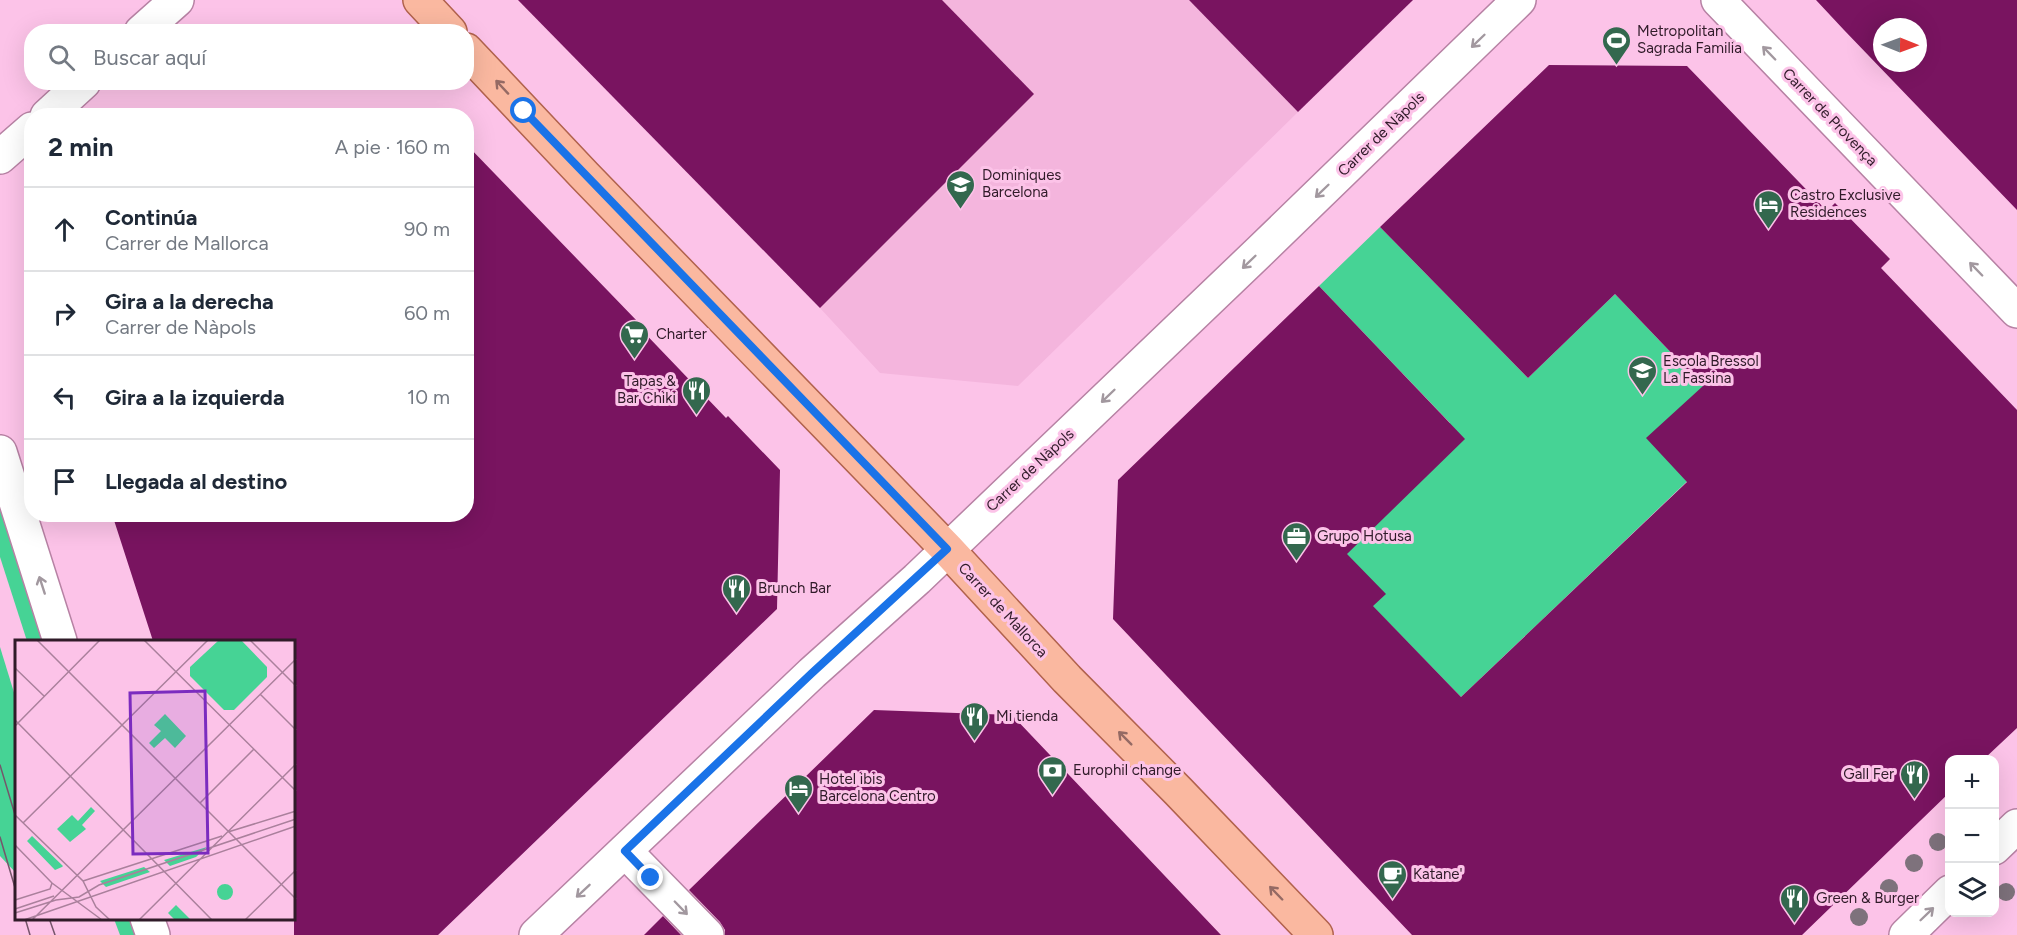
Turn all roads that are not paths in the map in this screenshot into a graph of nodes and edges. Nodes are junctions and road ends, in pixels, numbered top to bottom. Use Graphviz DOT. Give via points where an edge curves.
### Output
graph roads {
  1 [pos="177,0"];
  2 [pos="420,0"];
  3 [pos="1519,0"];
  4 [pos="1718,0"];
  5 [pos="150,24"];
  6 [pos="442,24"];
  7 [pos="474,58"];
  8 [pos="75,90"];
  9 [pos="56,108"];
  10 [pos="24,136"];
  11 [pos="0,157"];
  12 [pos="2017,311"];
  13 [pos="0,452"];
  14 [pos="947,549"];
  15 [pos="60,640"];
  16 [pos="2017,826"];
  17 [pos="1999,844"];
  18 [pos="625,851"];
  19 [pos="1945,897"];
  20 [pos="148,920"];
  21 [pos="153,935"];
  22 [pos="536,935"];
  23 [pos="707,935"];
  24 [pos="1316,935"];
  25 [pos="1905,935"];
  1 -- 5 [label="street"];
  2 -- 6 [label="main road"];
  3 -- 14 [label="street, Carrer de Nàpols, one-way"];
  12 -- 4 [label="street, Carrer de Provença, one-way"];
  14 -- 7 [label="main road, Carrer de Mallorca, one-way"];
  8 -- 9 [label="street"];
  10 -- 11 [label="street"];
  15 -- 13 [label="street, one-way"];
  14 -- 18 [label="street, Carrer de Nàpols"];
  24 -- 14 [label="main road, Carrer de Mallorca, one-way" via="1067,679"];
  16 -- 17 [label="street"];
  18 -- 22 [label="street, Carrer de Nàpols, one-way"];
  18 -- 23 [label="street, one-way"];
  25 -- 19 [label="street, one-way"];
  20 -- 21 [label="street"];
}
